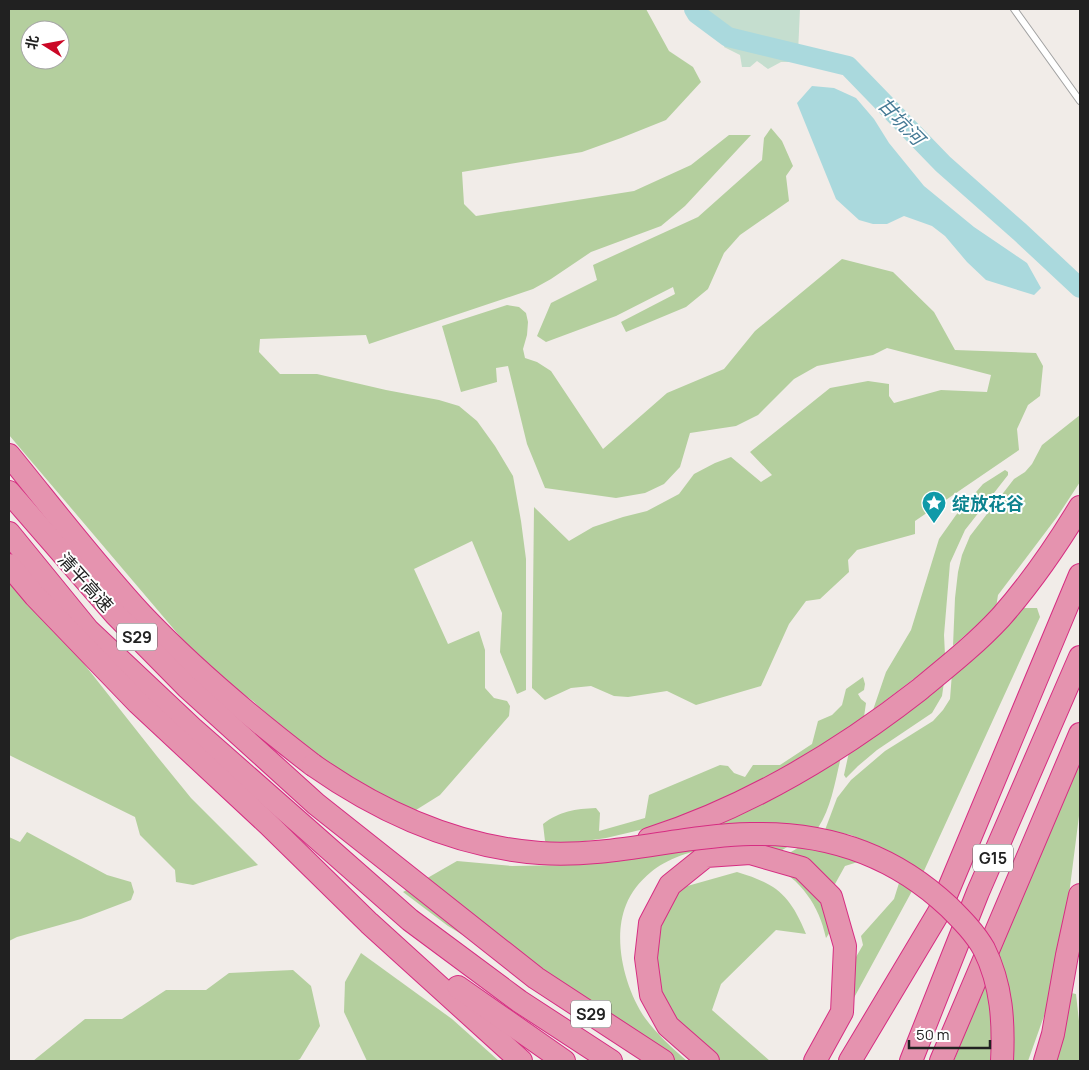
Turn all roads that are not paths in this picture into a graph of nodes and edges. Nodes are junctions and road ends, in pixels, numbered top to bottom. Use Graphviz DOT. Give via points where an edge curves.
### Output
graph roads {
  1 [pos="1014,9"];
  2 [pos="1080,101"];
  3 [pos="9,455"];
  4 [pos="9,492"];
  5 [pos="1080,507"];
  6 [pos="9,533"];
  7 [pos="9,565"];
  8 [pos="1080,575"];
  9 [pos="1080,657"];
  10 [pos="1080,734"];
  11 [pos="610,851"];
  12 [pos="1080,895"];
  13 [pos="481,1013"];
  14 [pos="521,1061"];
  15 [pos="564,1061"];
  16 [pos="611,1061"];
  17 [pos="663,1061"];
  18 [pos="708,1061"];
  19 [pos="815,1061"];
  20 [pos="850,1061"];
  21 [pos="911,1061"];
  22 [pos="941,1061"];
  23 [pos="1002,1061"];
  24 [pos="1044,1061"];
  1 -- 2 [label="lane"];
  3 -- 11 [label="highway, bridge" via="92,558 183,656 245,711 343,787 405,818 478,842 539,852 577,854"];
  4 -- 17 [label="highway, 清平高速 / S29" via="116,615 186,687 278,771 536,978"];
  5 -- 11 [label="highway, bridge" via="1045,562 1000,618 972,646 895,708 773,788 683,828"];
  6 -- 16 [label="highway, 清平高速 / S29" via="88,630 192,728 410,920 501,988"];
  7 -- 13 [label="highway" via="138,703 369,923"];
  8 -- 20 [label="highway" via="939,912"];
  9 -- 21 [label="highway, G15" via="978,892"];
  10 -- 22 [label="highway, G15"];
  11 -- 23 [label="highway, bridge" via="731,835 776,834 846,846 886,861 940,898 972,931 984,950 999,991"];
  12 -- 24 [label="highway" via="1053,1034"];
  13 -- 14 [label="highway"];
  13 -- 15 [label="highway"];
  18 -- 19 [label="highway" via="668,1026 651,995 646,958 650,923 670,885 706,856 750,854 802,868 831,897 845,946 842,1012"];
}
